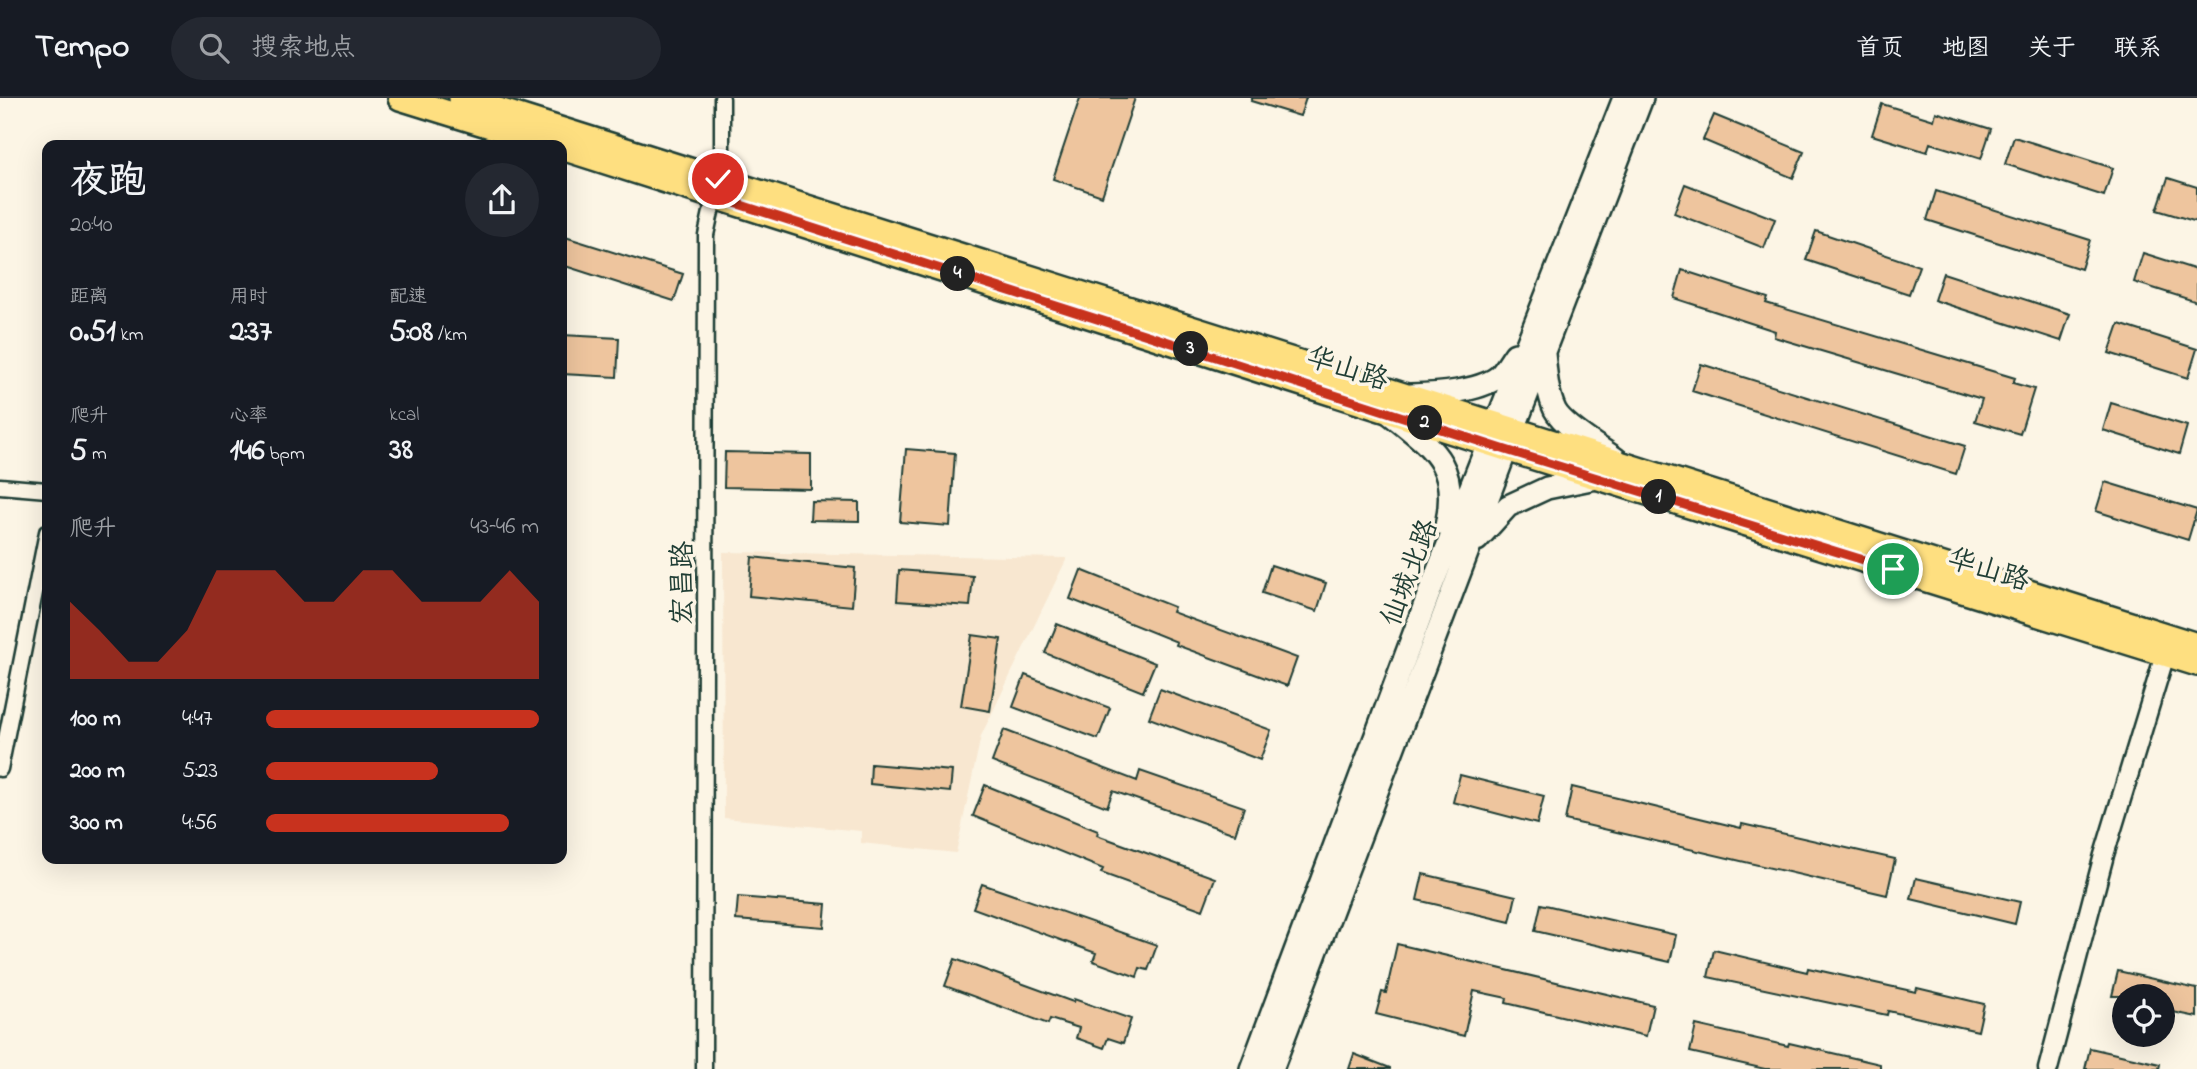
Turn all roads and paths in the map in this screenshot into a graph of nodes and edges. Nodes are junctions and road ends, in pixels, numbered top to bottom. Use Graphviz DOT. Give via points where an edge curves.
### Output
graph roads {
  1 [pos="400,98"];
  2 [pos="461,98"];
  3 [pos="722,98"];
  4 [pos="1624,98"];
  5 [pos="1642,98"];
  6 [pos="536,140"];
  7 [pos="567,149"];
  8 [pos="716,188"];
  9 [pos="1531,333"];
  10 [pos="1543,352"];
  11 [pos="1406,396"];
  12 [pos="1387,411"];
  13 [pos="1501,436"];
  14 [pos="1624,464"];
  15 [pos="1596,478"];
  16 [pos="0,486"];
  17 [pos="42,490"];
  18 [pos="1469,549"];
  19 [pos="42,557"];
  20 [pos="1431,588"];
  21 [pos="2168,645"];
  22 [pos="2197,645"];
  23 [pos="2197,664"];
  24 [pos="0,769"];
  25 [pos="704,1069"];
  26 [pos="1251,1069"];
  27 [pos="1272,1069"];
  28 [pos="2048,1069"];
  1 -- 6 [label="main road"];
  2 -- 8 [label="main road"];
  3 -- 8 [label="street, 宏昌路" via="722,161"];
  4 -- 9 [label="main road, 仙城北路"];
  5 -- 10 [label="main road, 仙城北路"];
  7 -- 8 [label="main road, 华山路"];
  8 -- 11 [label="main road"];
  8 -- 12 [label="main road, 华山路"];
  8 -- 25 [label="street, 宏昌路" via="706,235"];
  9 -- 11 [label="main road" via="1498,377 1469,389"];
  9 -- 13 [label="main road, 仙城北路"];
  10 -- 13 [label="main road, 仙城北路"];
  10 -- 14 [label="main road" via="1555,411 1580,435"];
  11 -- 13 [label="main road"];
  12 -- 13 [label="main road, 华山路"];
  12 -- 20 [label="main road" via="1431,448 1448,474 1451,503"];
  13 -- 14 [label="main road"];
  13 -- 15 [label="main road, 华山路"];
  13 -- 18 [label="main road, 仙城北路"];
  13 -- 20 [label="main road, 仙城北路"];
  14 -- 21 [label="main road"];
  15 -- 18 [label="main road" via="1547,488 1508,506"];
  15 -- 21 [label="main road, 华山路"];
  16 -- 17 [label="street"];
  18 -- 27 [label="main road, 仙城北路"];
  19 -- 24 [label="street"];
  20 -- 26 [label="main road, 仙城北路"];
  21 -- 22 [label="main road"];
  21 -- 23 [label="main road, 华山路"];
  21 -- 28 [label="street" via="2104,855"];
}
